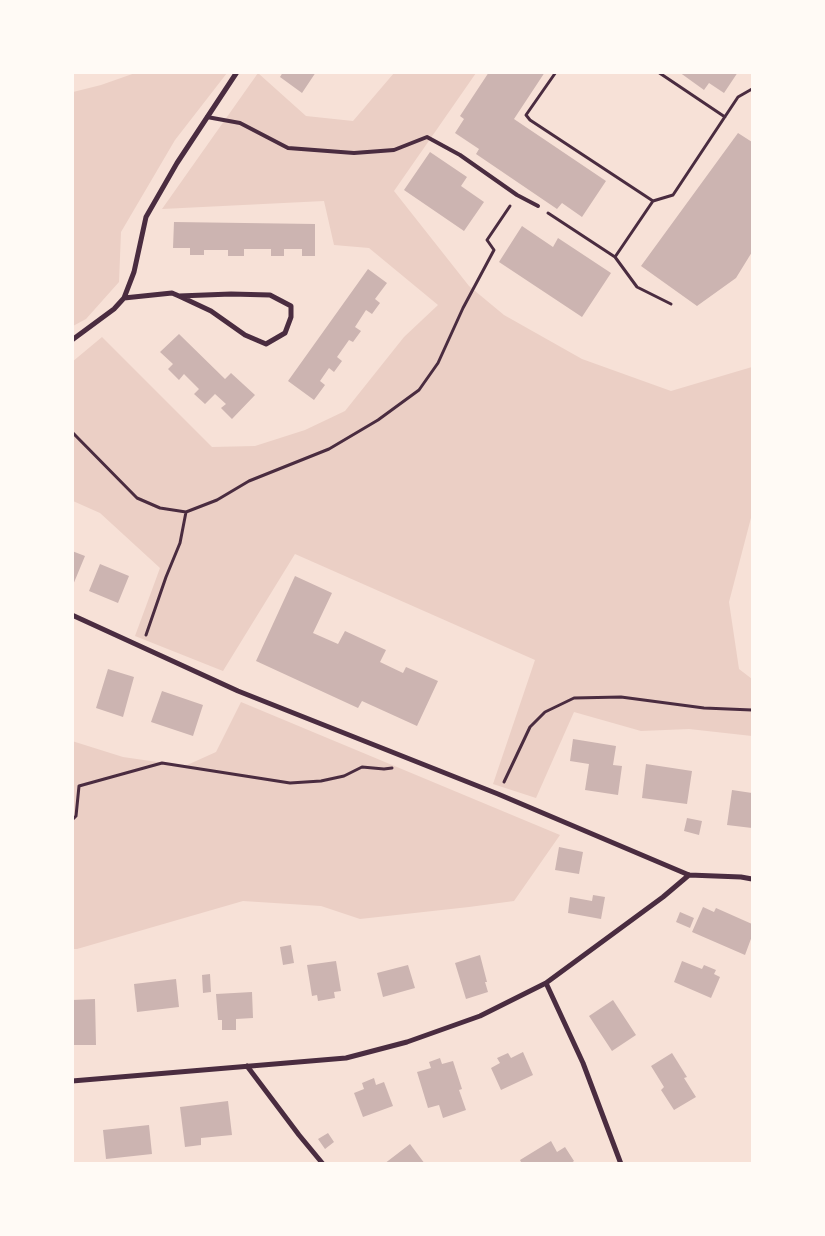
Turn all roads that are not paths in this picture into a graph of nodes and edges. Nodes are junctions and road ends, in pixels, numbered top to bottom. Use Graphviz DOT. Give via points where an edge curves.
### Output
graph roads {
  1 [pos="237,72"];
  2 [pos="207,118"];
  3 [pos="538,206"];
  4 [pos="179,296"];
  5 [pos="124,298"];
  6 [pos="72,340"];
  7 [pos="72,616"];
  8 [pos="689,875"];
  9 [pos="752,879"];
  10 [pos="546,983"];
  11 [pos="247,1066"];
  12 [pos="72,1082"];
  13 [pos="323,1164"];
  14 [pos="620,1164"];
  1 -- 2 [label="street"];
  2 -- 3 [label="lane" via="240,123 288,148 354,154 394,150 427,137"];
  2 -- 5 [label="street" via="146,217 134,272"];
  4 -- 4 [label="street" via="266,344 284,333 291,317 291,306 270,295"];
  4 -- 5 [label="street" via="172,293"];
  5 -- 6 [label="street"];
  7 -- 8 [label="street" via="238,691 498,794"];
  8 -- 9 [label="street"];
  8 -- 10 [label="street"];
  10 -- 11 [label="street" via="480,1016 407,1042 346,1058"];
  10 -- 14 [label="street" via="584,1063"];
  11 -- 12 [label="street"];
  11 -- 13 [label="street"];
}
